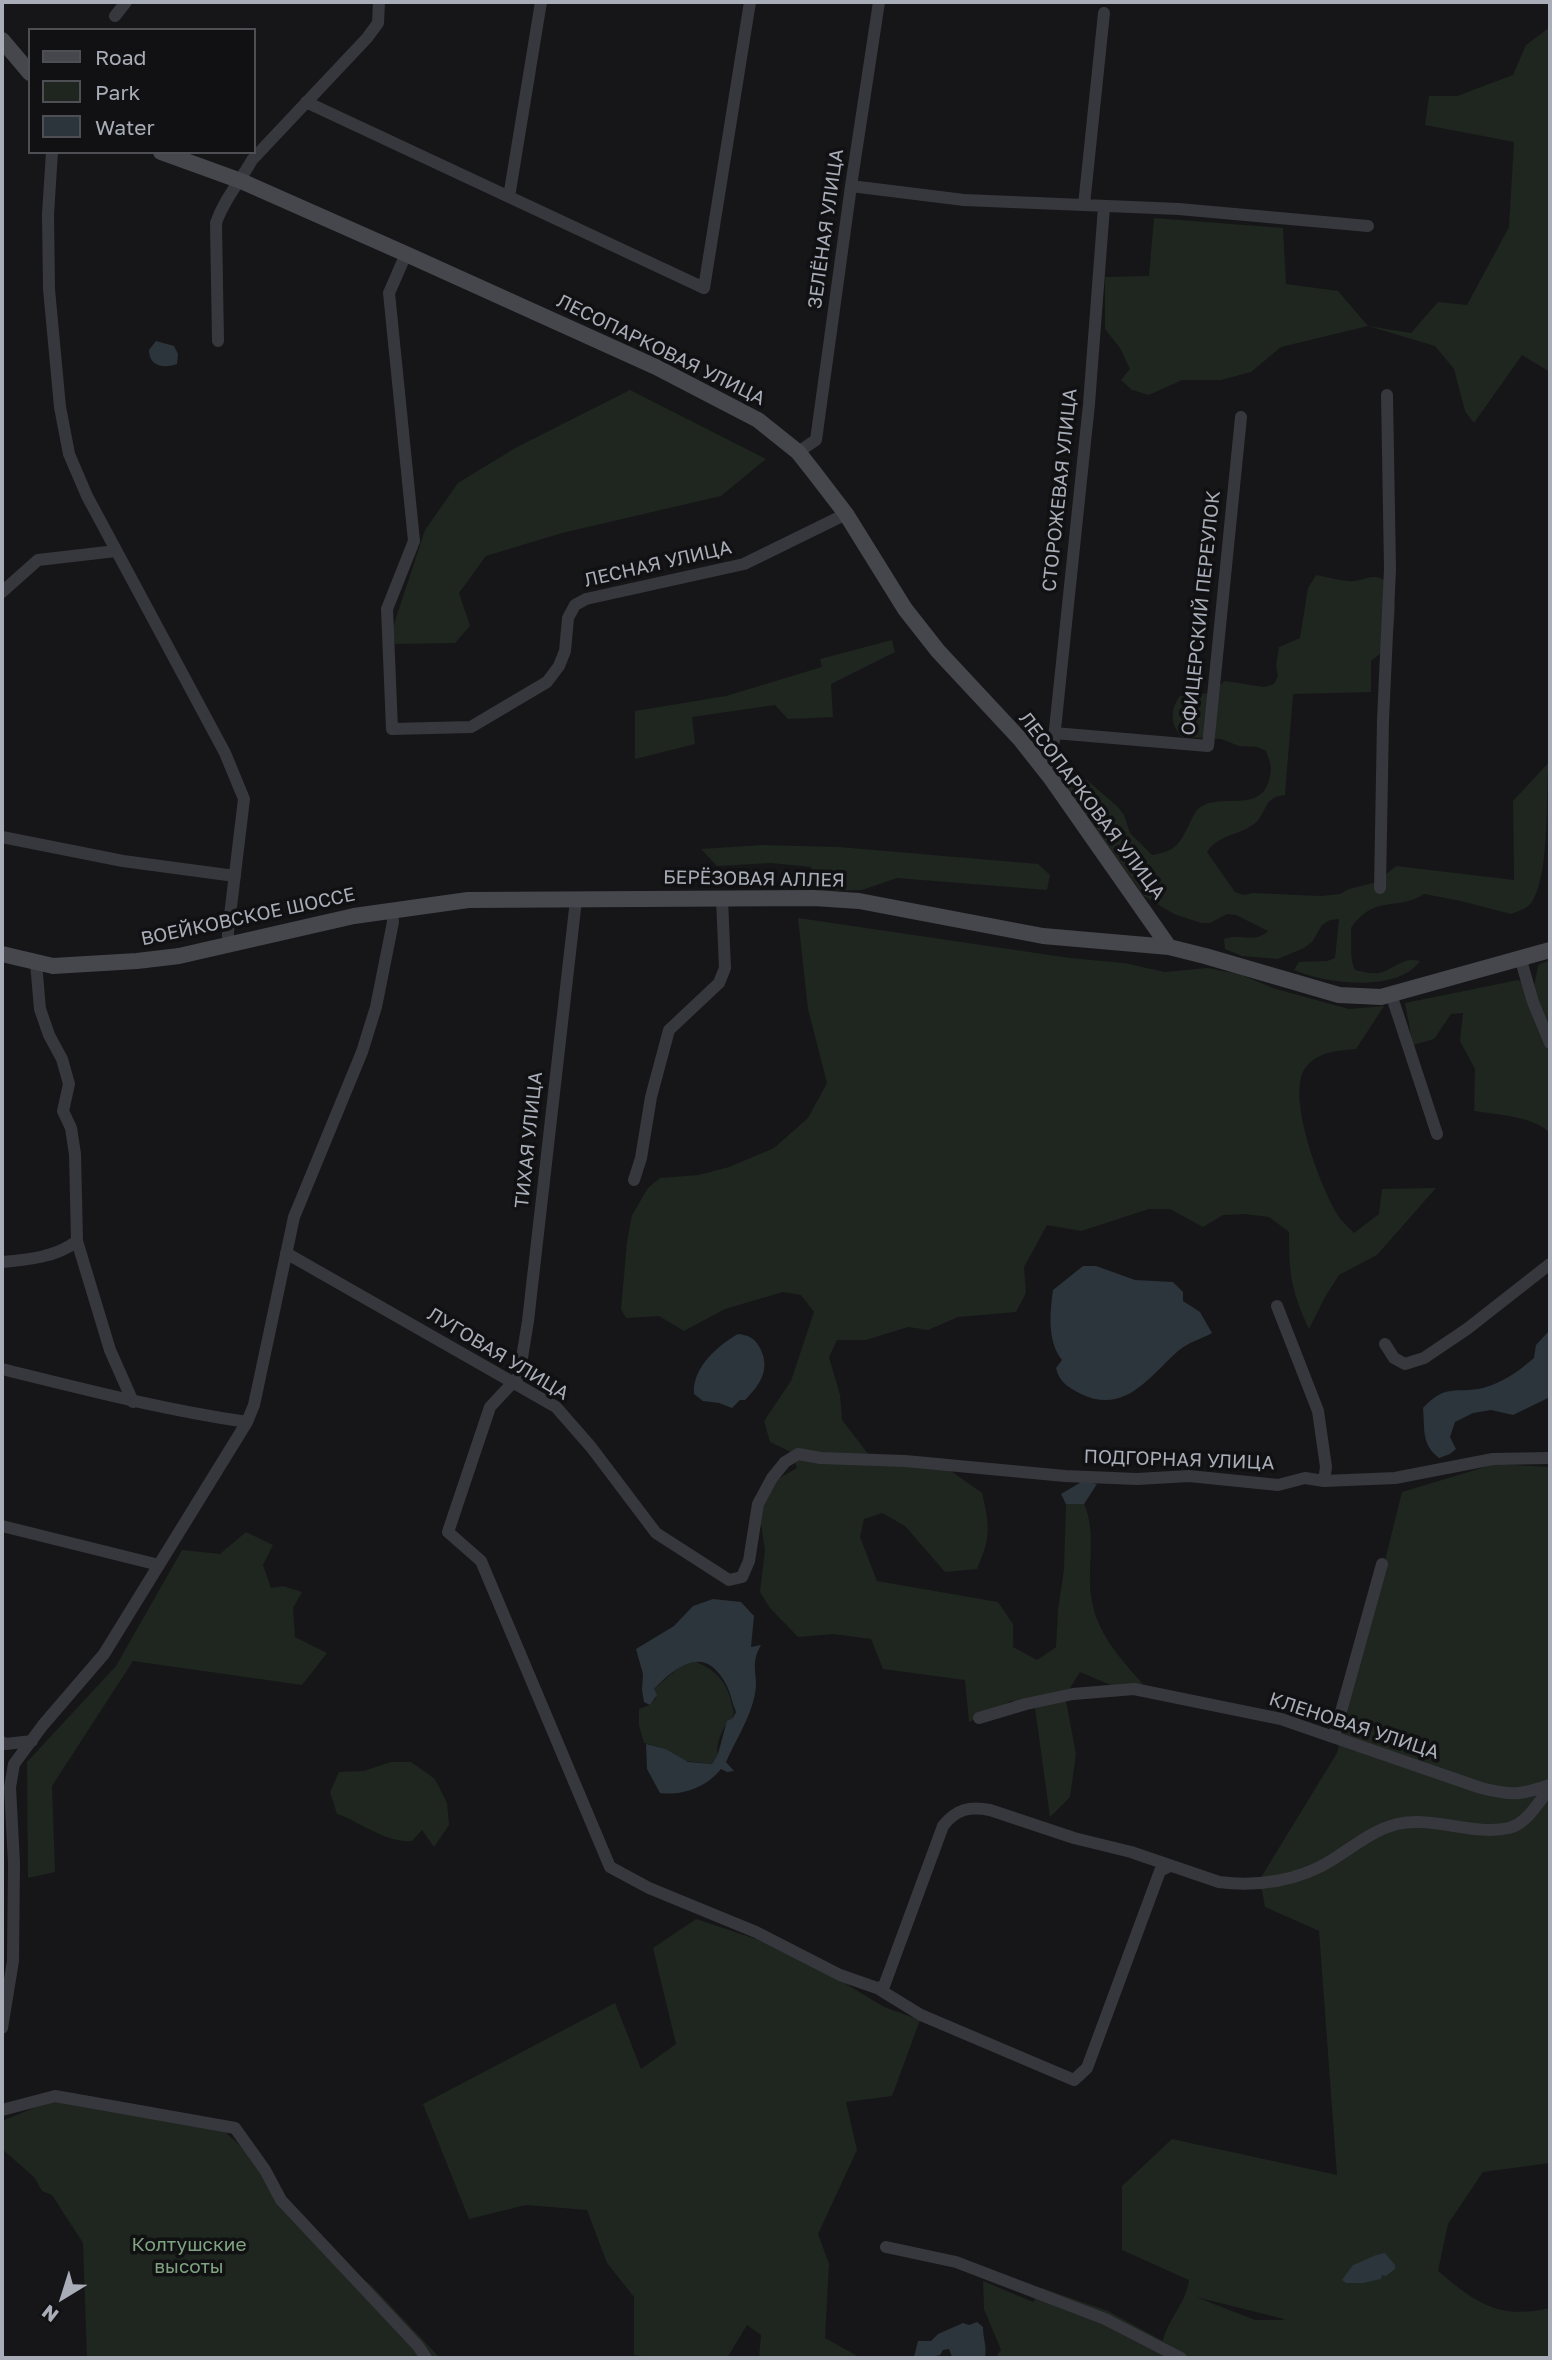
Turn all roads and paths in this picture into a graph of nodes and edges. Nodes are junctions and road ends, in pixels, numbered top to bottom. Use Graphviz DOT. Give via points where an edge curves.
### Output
graph roads {
  1 [pos="127,2"];
  2 [pos="379,2"];
  3 [pos="541,2"];
  4 [pos="750,2"];
  5 [pos="879,2"];
  6 [pos="1104,13"];
  7 [pos="115,16"];
  8 [pos="2,40"];
  9 [pos="28,71"];
  10 [pos="306,102"];
  11 [pos="52,154"];
  12 [pos="167,154"];
  13 [pos="241,181"];
  14 [pos="850,186"];
  15 [pos="509,197"];
  16 [pos="1084,205"];
  17 [pos="1104,207"];
  18 [pos="1368,226"];
  19 [pos="406,254"];
  20 [pos="218,341"];
  21 [pos="1387,395"];
  22 [pos="1241,417"];
  23 [pos="798,452"];
  24 [pos="846,514"];
  25 [pos="116,551"];
  26 [pos="2,592"];
  27 [pos="1054,733"];
  28 [pos="1050,777"];
  29 [pos="2,837"];
  30 [pos="235,876"];
  31 [pos="1380,888"];
  32 [pos="722,899"];
  33 [pos="576,900"];
  34 [pos="385,911"];
  35 [pos="228,945"];
  36 [pos="1169,947"];
  37 [pos="1550,950"];
  38 [pos="2,954"];
  39 [pos="1520,957"];
  40 [pos="36,964"];
  41 [pos="1391,994"];
  42 [pos="1550,1043"];
  43 [pos="1437,1134"];
  44 [pos="634,1180"];
  45 [pos="77,1241"];
  46 [pos="286,1253"];
  47 [pos="2,1262"];
  48 [pos="1550,1264"];
  49 [pos="1277,1306"];
  50 [pos="1385,1343"];
  51 [pos="2,1369"];
  52 [pos="514,1382"];
  53 [pos="133,1402"];
  54 [pos="247,1422"];
  55 [pos="1550,1458"];
  56 [pos="1055,1474"];
  57 [pos="1324,1481"];
  58 [pos="2,1526"];
  59 [pos="1382,1564"];
  60 [pos="159,1565"];
  61 [pos="979,1718"];
  62 [pos="1334,1737"];
  63 [pos="32,1741"];
  64 [pos="4,1743"];
  65 [pos="14,1764"];
  66 [pos="2,1771"];
  67 [pos="1550,1786"];
  68 [pos="1168,1867"];
  69 [pos="877,1988"];
  70 [pos="2,2028"];
  71 [pos="2,2110"];
  72 [pos="886,2247"];
  73 [pos="426,2358"];
  74 [pos="1181,2358"];
  1 -- 7 [label="street"];
  2 -- 10 [label="street" via="378,23"];
  3 -- 15 [label="street"];
  4 -- 15 [label="street" via="704,288"];
  5 -- 14 [label="street, ЗЕЛЁНАЯ УЛИЦА"];
  6 -- 16 [label="street"];
  8 -- 9 [label="street"];
  10 -- 13 [label="street" via="252,160"];
  10 -- 15 [label="street"];
  11 -- 25 [label="street" via="49,289 60,408 69,454"];
  12 -- 13 [label="street, ЛЕСОПАРКОВАЯ УЛИЦА"];
  13 -- 19 [label="street, ЛЕСОПАРКОВАЯ УЛИЦА"];
  13 -- 20 [label="street" via="222,205 216,223"];
  14 -- 16 [label="street" via="964,200"];
  14 -- 23 [label="street, ЗЕЛЁНАЯ УЛИЦА" via="816,440"];
  16 -- 17 [label="street"];
  17 -- 18 [label="street"];
  17 -- 27 [label="street, СТОРОЖЕВАЯ УЛИЦА" via="1089,404"];
  19 -- 23 [label="street, ЛЕСОПАРКОВАЯ УЛИЦА" via="656,367 758,420"];
  19 -- 24 [label="street, ЛЕСНАЯ УЛИЦА" via="389,293 414,541 387,608 393,729 471,727 547,682 565,651 568,618 575,605 586,599 744,564"];
  21 -- 31 [label="street" via="1390,569"];
  22 -- 27 [label="street, ОФИЦЕРСКИЙ ПЕРЕУЛОК" via="1208,746"];
  23 -- 24 [label="street, ЛЕСОПАРКОВАЯ УЛИЦА"];
  24 -- 28 [label="street, ЛЕСОПАРКОВАЯ УЛИЦА" via="905,609"];
  25 -- 26 [label="street" via="38,560"];
  25 -- 30 [label="street" via="225,753 244,799"];
  27 -- 28 [label="street, СТОРОЖЕВАЯ УЛИЦА"];
  28 -- 36 [label="street, ЛЕСОПАРКОВАЯ УЛИЦА"];
  29 -- 30 [label="street" via="123,861"];
  30 -- 35 [label="street"];
  32 -- 33 [label="street, БЕРЁЗОВАЯ АЛЛЕЯ"];
  32 -- 36 [label="street, БЕРЁЗОВАЯ АЛЛЕЯ" via="859,901 1043,936"];
  32 -- 44 [label="street" via="725,968 719,982 669,1030"];
  33 -- 34 [label="street, БЕРЁЗОВАЯ АЛЛЕЯ" via="468,900"];
  33 -- 52 [label="street, ТИХАЯ УЛИЦА" via="528,1321 519,1377"];
  34 -- 35 [label="street, ВОЕЙКОВСКОЕ ШОССЕ"];
  34 -- 46 [label="street" via="393,922 376,1007 294,1217"];
  35 -- 40 [label="street, ВОЕЙКОВСКОЕ ШОССЕ" via="137,961"];
  36 -- 41 [label="street" via="1339,995"];
  37 -- 39 [label="street"];
  38 -- 40 [label="street, ВОЕЙКОВСКОЕ ШОССЕ"];
  39 -- 41 [label="street"];
  39 -- 42 [label="street"];
  40 -- 45 [label="street" via="40,1009 69,1084 63,1111 75,1154"];
  41 -- 43 [label="street"];
  45 -- 47 [label="street" via="46,1255"];
  45 -- 53 [label="street" via="110,1350"];
  46 -- 52 [label="street, ЛУГОВАЯ УЛИЦА"];
  46 -- 54 [label="street"];
  48 -- 50 [label="street" via="1424,1358 1405,1364 1394,1358"];
  49 -- 57 [label="street" via="1318,1411"];
  51 -- 53 [label="street"];
  52 -- 56 [label="street, ЛУГОВАЯ УЛИЦА" via="556,1407 656,1533 729,1580 742,1577 749,1561 758,1504 772,1478 798,1454"];
  52 -- 69 [label="street" via="490,1407 447,1532 481,1561 610,1867"];
  53 -- 54 [label="street"];
  54 -- 60 [label="street"];
  55 -- 57 [label="street, ПОДГОРНАЯ УЛИЦА" via="1493,1460 1395,1478"];
  56 -- 57 [label="street, ПОДГОРНАЯ УЛИЦА" via="1137,1479 1189,1476 1278,1485 1306,1478"];
  58 -- 60 [label="street"];
  59 -- 62 [label="street"];
  60 -- 63 [label="street" via="104,1654"];
  61 -- 62 [label="street, КЛЕНОВАЯ УЛИЦА" via="1073,1694 1134,1689 1281,1719"];
  62 -- 67 [label="street, КЛЕНОВАЯ УЛИЦА" via="1507,1794"];
  63 -- 64 [label="street"];
  63 -- 65 [label="street"];
  64 -- 65 [label="street"];
  65 -- 66 [label="street"];
  65 -- 70 [label="street" via="10,1787 13,1961"];
  67 -- 68 [label="street, КЛЕНОВАЯ УЛИЦА" via="1521,1823 1511,1828 1420,1821 1396,1824 1329,1862 1270,1883 1219,1882"];
  68 -- 69 [label="street, КЛЕНОВАЯ УЛИЦА" via="990,1810 961,1810 943,1826 884,1986"];
  68 -- 69 [label="street" via="1160,1871 1087,2068 1074,2080 921,2015"];
  71 -- 73 [label="street" via="55,2096 235,2128 281,2200"];
  72 -- 74 [label="street" via="956,2262 1105,2319"];
}
